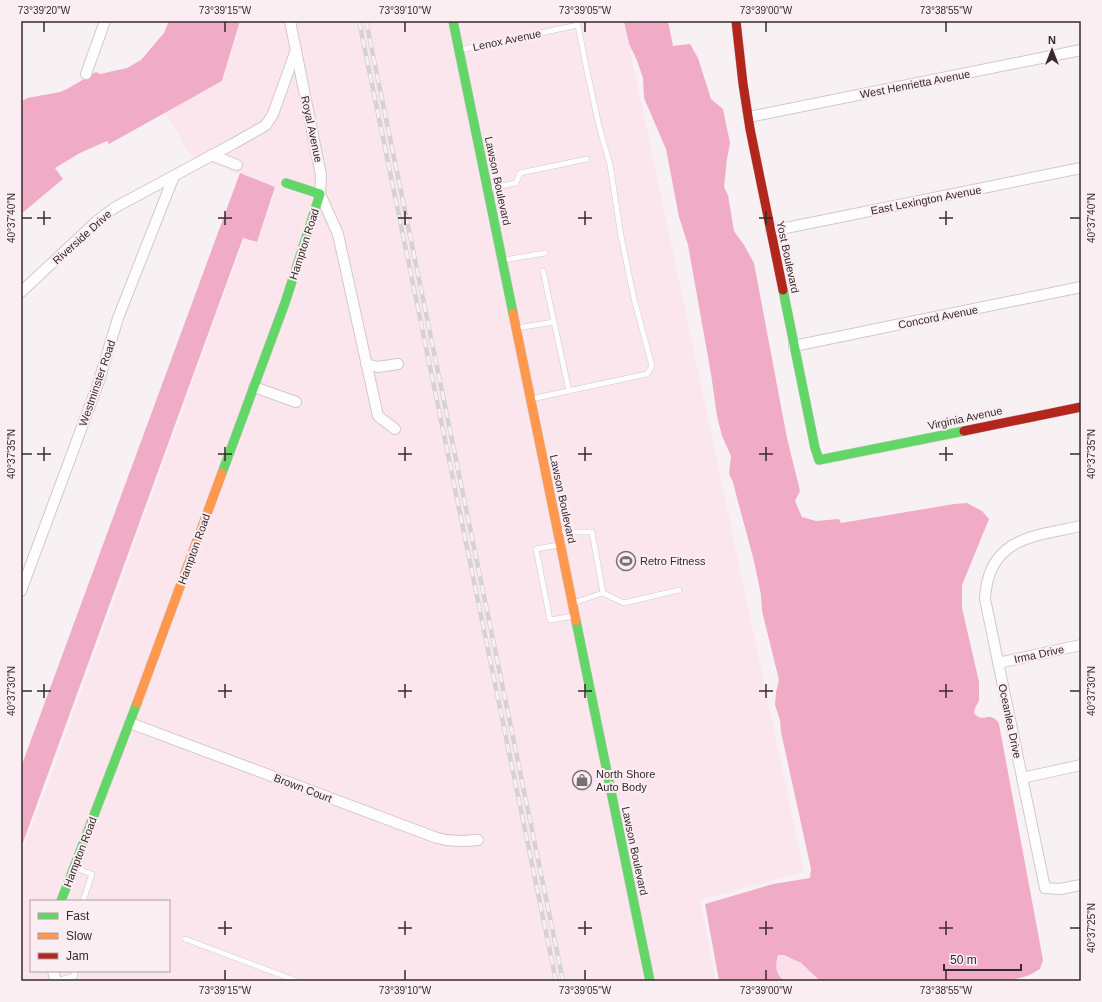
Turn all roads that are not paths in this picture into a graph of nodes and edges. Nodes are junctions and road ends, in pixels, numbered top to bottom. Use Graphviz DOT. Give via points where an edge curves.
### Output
graph roads {
  1 [pos="105,21"];
  2 [pos="290,21"];
  3 [pos="453,21"];
  4 [pos="736,21"];
  5 [pos="296,50"];
  6 [pos="1081,50"];
  7 [pos="459,51"];
  8 [pos="86,74"];
  9 [pos="749,117"];
  10 [pos="211,155"];
  11 [pos="587,159"];
  12 [pos="238,165"];
  13 [pos="1081,168"];
  14 [pos="174,176"];
  15 [pos="286,182"];
  16 [pos="487,189"];
  17 [pos="320,194"];
  18 [pos="771,231"];
  19 [pos="545,253"];
  20 [pos="502,260"];
  21 [pos="543,271"];
  22 [pos="1081,287"];
  23 [pos="21,292"];
  24 [pos="554,322"];
  25 [pos="516,328"];
  26 [pos="794,346"];
  27 [pos="366,364"];
  28 [pos="398,364"];
  29 [pos="254,387"];
  30 [pos="569,390"];
  31 [pos="530,399"];
  32 [pos="296,402"];
  33 [pos="1081,407"];
  34 [pos="395,429"];
  35 [pos="854,453"];
  36 [pos="1081,526"];
  37 [pos="558,533"];
  38 [pos="560,545"];
  39 [pos="679,590"];
  40 [pos="21,591"];
  41 [pos="603,593"];
  42 [pos="572,604"];
  43 [pos="575,616"];
  44 [pos="1081,645"];
  45 [pos="998,663"];
  46 [pos="130,723"];
  47 [pos="1081,765"];
  48 [pos="1022,778"];
  49 [pos="478,840"];
  50 [pos="74,867"];
  51 [pos="1081,885"];
  52 [pos="61,900"];
  53 [pos="83,900"];
  54 [pos="185,939"];
  55 [pos="74,972"];
  56 [pos="56,981"];
  57 [pos="297,981"];
  58 [pos="650,981"];
  1 -- 8 [label="street"];
  2 -- 5 [label="street, Royal Avenue"];
  3 -- 7 [label="street, Lawson Boulevard"];
  4 -- 9 [label="street, Yost Boulevard"];
  5 -- 10 [label="street, Riverside Drive" via="273,114 266,125"];
  5 -- 17 [label="street, Royal Avenue" via="321,175"];
  6 -- 9 [label="street, West Henrietta Avenue"];
  7 -- 16 [label="street, Lawson Boulevard"];
  7 -- 30 [label="lane, Lenox Avenue" via="578,25 610,165 634,299 652,366 647,374"];
  9 -- 18 [label="street, Yost Boulevard"];
  10 -- 12 [label="street"];
  10 -- 14 [label="street, Riverside Drive"];
  11 -- 16 [label="lane" via="520,173 516,183"];
  13 -- 18 [label="street, East Lexington Avenue"];
  14 -- 23 [label="street, Riverside Drive" via="114,208"];
  14 -- 40 [label="street, Westminster Road" via="118,318 99,381"];
  15 -- 17 [label="street"];
  16 -- 20 [label="street, Lawson Boulevard"];
  17 -- 27 [label="street, Royal Avenue" via="338,234"];
  17 -- 29 [label="street, Hampton Road" via="285,303"];
  18 -- 26 [label="street, Yost Boulevard"];
  19 -- 20 [label="lane"];
  20 -- 25 [label="street, Lawson Boulevard"];
  21 -- 24 [label="lane"];
  22 -- 26 [label="street, Concord Avenue"];
  24 -- 25 [label="lane"];
  24 -- 30 [label="lane"];
  25 -- 31 [label="street, Lawson Boulevard"];
  26 -- 35 [label="street, Yost Boulevard" via="819,460"];
  27 -- 28 [label="street" via="378,367"];
  27 -- 34 [label="street, Royal Avenue" via="378,416"];
  29 -- 32 [label="street"];
  29 -- 46 [label="street, Hampton Road"];
  30 -- 31 [label="lane"];
  31 -- 37 [label="street, Lawson Boulevard"];
  33 -- 35 [label="street, Virginia Avenue"];
  36 -- 45 [label="street, Oceanlea Drive" via="1019,541 1006,549 988,574 985,599"];
  37 -- 38 [label="street, Lawson Boulevard"];
  37 -- 41 [label="lane" via="592,532"];
  38 -- 42 [label="street, Lawson Boulevard"];
  38 -- 43 [label="lane" via="536,549 550,620"];
  39 -- 41 [label="lane" via="624,603"];
  41 -- 42 [label="lane"];
  42 -- 43 [label="street, Lawson Boulevard"];
  43 -- 58 [label="street, Lawson Boulevard"];
  44 -- 45 [label="street, Irma Drive"];
  45 -- 48 [label="street, Oceanlea Drive"];
  46 -- 49 [label="street, Brown Court" via="436,838 462,842"];
  46 -- 50 [label="street, Hampton Road"];
  47 -- 48 [label="street"];
  48 -- 51 [label="street, Oceanlea Drive" via="1045,888"];
  50 -- 52 [label="street, Hampton Road"];
  50 -- 53 [label="lane" via="92,874"];
  54 -- 57 [label="lane"];
  55 -- 56 [label="lane" via="75,976"];
}
